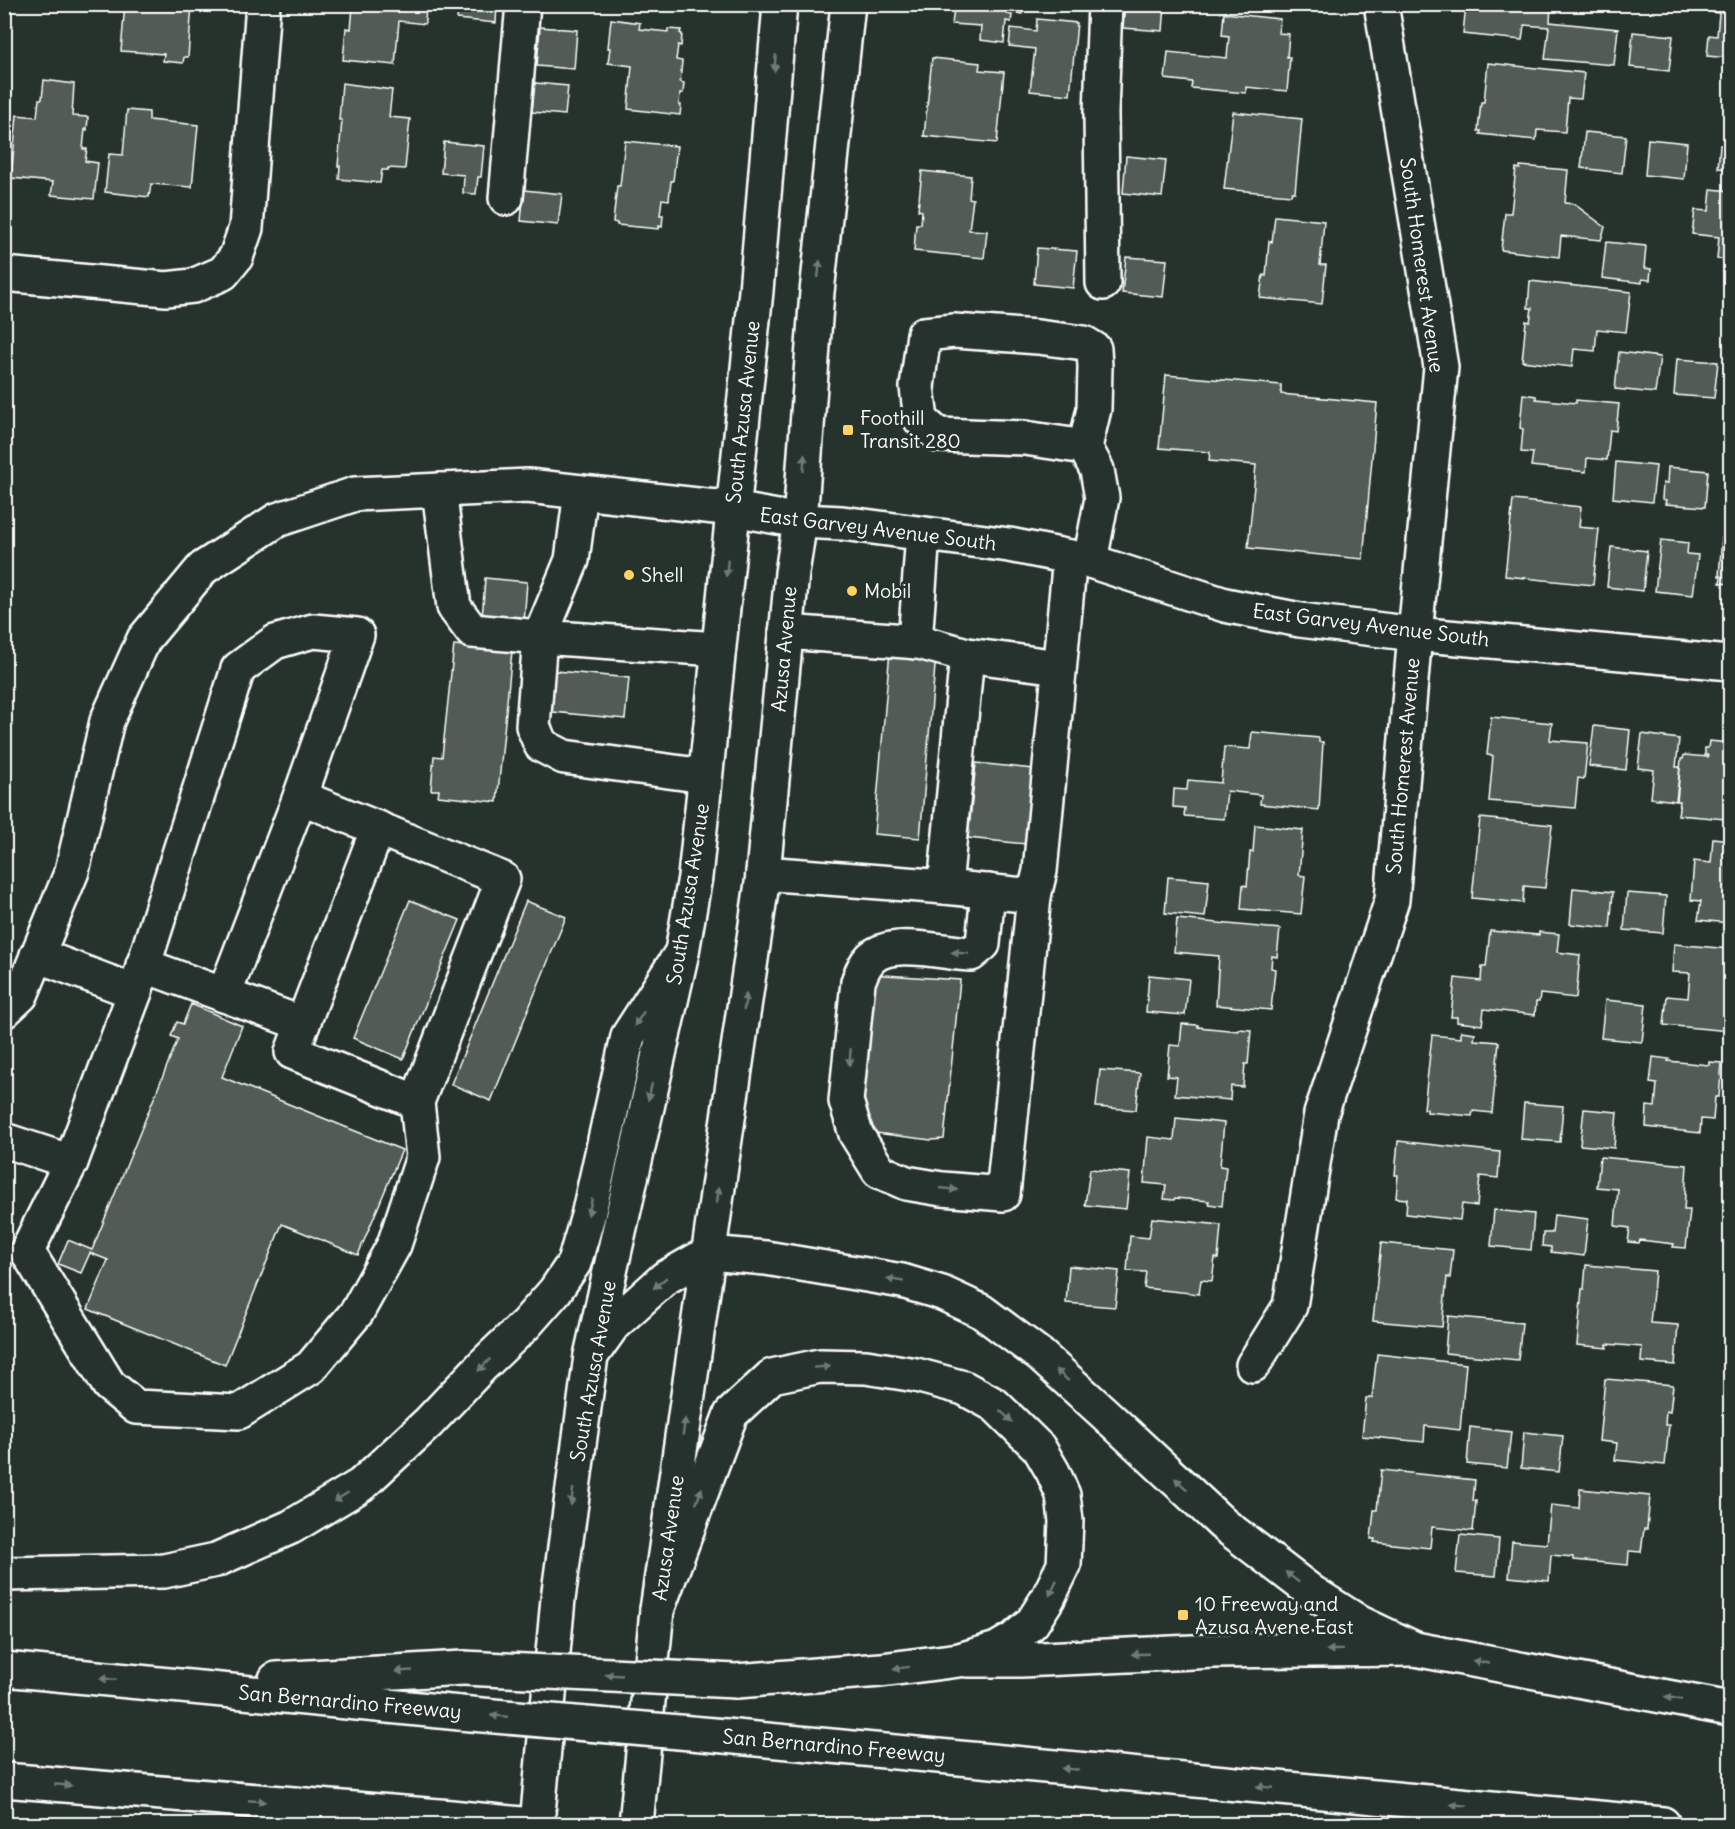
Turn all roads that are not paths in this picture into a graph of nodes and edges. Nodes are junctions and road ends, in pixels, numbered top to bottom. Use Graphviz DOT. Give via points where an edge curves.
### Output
graph roads {
  1 [pos="263,4"];
  2 [pos="523,4"];
  3 [pos="780,4"];
  4 [pos="848,4"];
  5 [pos="1105,4"];
  6 [pos="1381,4"];
  7 [pos="506,198"];
  8 [pos="4,274"];
  9 [pos="1103,282"];
  10 [pos="1085,447"];
  11 [pos="439,490"];
  12 [pos="581,492"];
  13 [pos="733,510"];
  14 [pos="800,521"];
  15 [pos="923,534"];
  16 [pos="1080,559"];
  17 [pos="786,632"];
  18 [pos="1415,634"];
  19 [pos="540,637"];
  20 [pos="915,642"];
  21 [pos="718,649"];
  22 [pos="968,655"];
  23 [pos="1731,663"];
  24 [pos="1059,667"];
  25 [pos="705,776"];
  26 [pos="300,797"];
  27 [pos="378,828"];
  28 [pos="763,873"];
  29 [pos="945,886"];
  30 [pos="988,891"];
  31 [pos="1034,896"];
  32 [pos="682,952"];
  33 [pos="37,955"];
  34 [pos="139,978"];
  35 [pos="224,995"];
  36 [pos="4,1011"];
  37 [pos="303,1024"];
  38 [pos="417,1102"];
  39 [pos="4,1140"];
  40 [pos="71,1162"];
  41 [pos="710,1253"];
  42 [pos="591,1356"];
  43 [pos="1253,1365"];
  44 [pos="4,1574"];
  45 [pos="657,1610"];
  46 [pos="1415,1649"];
  47 [pos="958,1660"];
  48 [pos="4,1669"];
  49 [pos="167,1685"];
  50 [pos="1731,1709"];
  51 [pos="4,1780"];
  52 [pos="521,1824"];
  53 [pos="537,1824"];
  54 [pos="636,1824"];
  55 [pos="1663,1824"];
  1 -- 8 [label="main road" via="246,228 236,257 223,273 193,286 166,289"];
  2 -- 7 [label="main road"];
  3 -- 13 [label="main road, South Azusa Avenue, one-way"];
  14 -- 4 [label="main road, one-way" via="817,292"];
  5 -- 9 [label="main road" via="1101,112"];
  6 -- 18 [label="main road, South Homerest Avenue" via="1441,367"];
  10 -- 10 [label="main road" via="1025,438 938,435 921,420 917,387 924,334 954,331 1038,337 1084,343 1094,349 1094,409"];
  10 -- 16 [label="main road" via="1097,470 1102,498"];
  11 -- 12 [label="main road, East Garvey Avenue South" via="528,486"];
  11 -- 19 [label="main road" via="454,607 472,630"];
  11 -- 33 [label="main road, East Garvey Avenue South" via="355,494 277,520 203,568 144,639 106,721 72,871"];
  12 -- 13 [label="main road, East Garvey Avenue South"];
  12 -- 19 [label="main road" via="572,560"];
  13 -- 14 [label="main road, East Garvey Avenue South"];
  13 -- 21 [label="main road, South Azusa Avenue, one-way"];
  14 -- 15 [label="main road, East Garvey Avenue South"];
  14 -- 17 [label="main road, Azusa Avenue"];
  15 -- 16 [label="main road, East Garvey Avenue South"];
  15 -- 20 [label="main road"];
  16 -- 18 [label="main road, East Garvey Avenue South" via="1225,605 1300,620"];
  16 -- 24 [label="main road"];
  17 -- 20 [label="main road"];
  17 -- 28 [label="main road, Azusa Avenue"];
  18 -- 23 [label="main road, East Garvey Avenue South"];
  18 -- 43 [label="main road, South Homerest Avenue" via="1392,900 1321,1114 1290,1306"];
  19 -- 21 [label="main road"];
  19 -- 25 [label="main road" via="533,726 541,745 564,757"];
  20 -- 22 [label="main road"];
  21 -- 25 [label="main road, South Azusa Avenue"];
  22 -- 24 [label="main road"];
  22 -- 29 [label="main road"];
  24 -- 31 [label="main road" via="1040,871"];
  25 -- 32 [label="main road, South Azusa Avenue" via="695,877"];
  26 -- 27 [label="main road"];
  26 -- 34 [label="main road" via="357,635 313,631 275,642 238,669"];
  26 -- 35 [label="main road"];
  27 -- 37 [label="main road"];
  27 -- 38 [label="main road" via="503,879"];
  28 -- 29 [label="main road"];
  41 -- 28 [label="main road, Azusa Avenue, one-way"];
  29 -- 30 [label="main road"];
  30 -- 31 [label="main road"];
  30 -- 31 [label="main road, one-way" via="983,944 972,954 897,947 872,956 858,982 846,1101 856,1134 879,1171 906,1183 1003,1194"];
  32 -- 42 [label="main road, South Azusa Avenue, one-way"];
  32 -- 44 [label="main road, one-way" via="628,1036 574,1263 526,1324 361,1485 291,1527 216,1560 164,1571"];
  33 -- 34 [label="main road"];
  33 -- 36 [label="main road, East Garvey Avenue South" via="21,996"];
  34 -- 35 [label="main road"];
  34 -- 40 [label="main road"];
  35 -- 37 [label="main road"];
  37 -- 38 [label="main road" via="292,1052"];
  38 -- 40 [label="main road" via="423,1157 394,1245 357,1312 310,1367 239,1412 135,1407 109,1385 27,1251"];
  39 -- 40 [label="main road"];
  41 -- 42 [label="main road, one-way" via="665,1278 613,1325"];
  45 -- 41 [label="main road, Azusa Avenue, one-way"];
  46 -- 41 [label="main road, one-way" via="1360,1623 1313,1593 1223,1524 1040,1355 981,1311 902,1281 766,1258"];
  42 -- 53 [label="main road, South Azusa Avenue, one-way" via="558,1599"];
  45 -- 47 [label="main road, one-way" via="730,1414 772,1376 820,1366 866,1367 964,1388 995,1405 1039,1448 1063,1495 1064,1566 1048,1598 1032,1623 1014,1638 997,1648"];
  45 -- 54 [label="main road, Azusa Avenue"];
  46 -- 47 [label="main road, one-way"];
  50 -- 46 [label="main road, one-way"];
  47 -- 49 [label="main road, one-way, bridge" via="736,1681 463,1668"];
  49 -- 48 [label="main road, San Bernardino Freeway, one-way"];
  55 -- 49 [label="main road, San Bernardino Freeway, one-way, bridge"];
  51 -- 52 [label="main road, one-way"];
}
